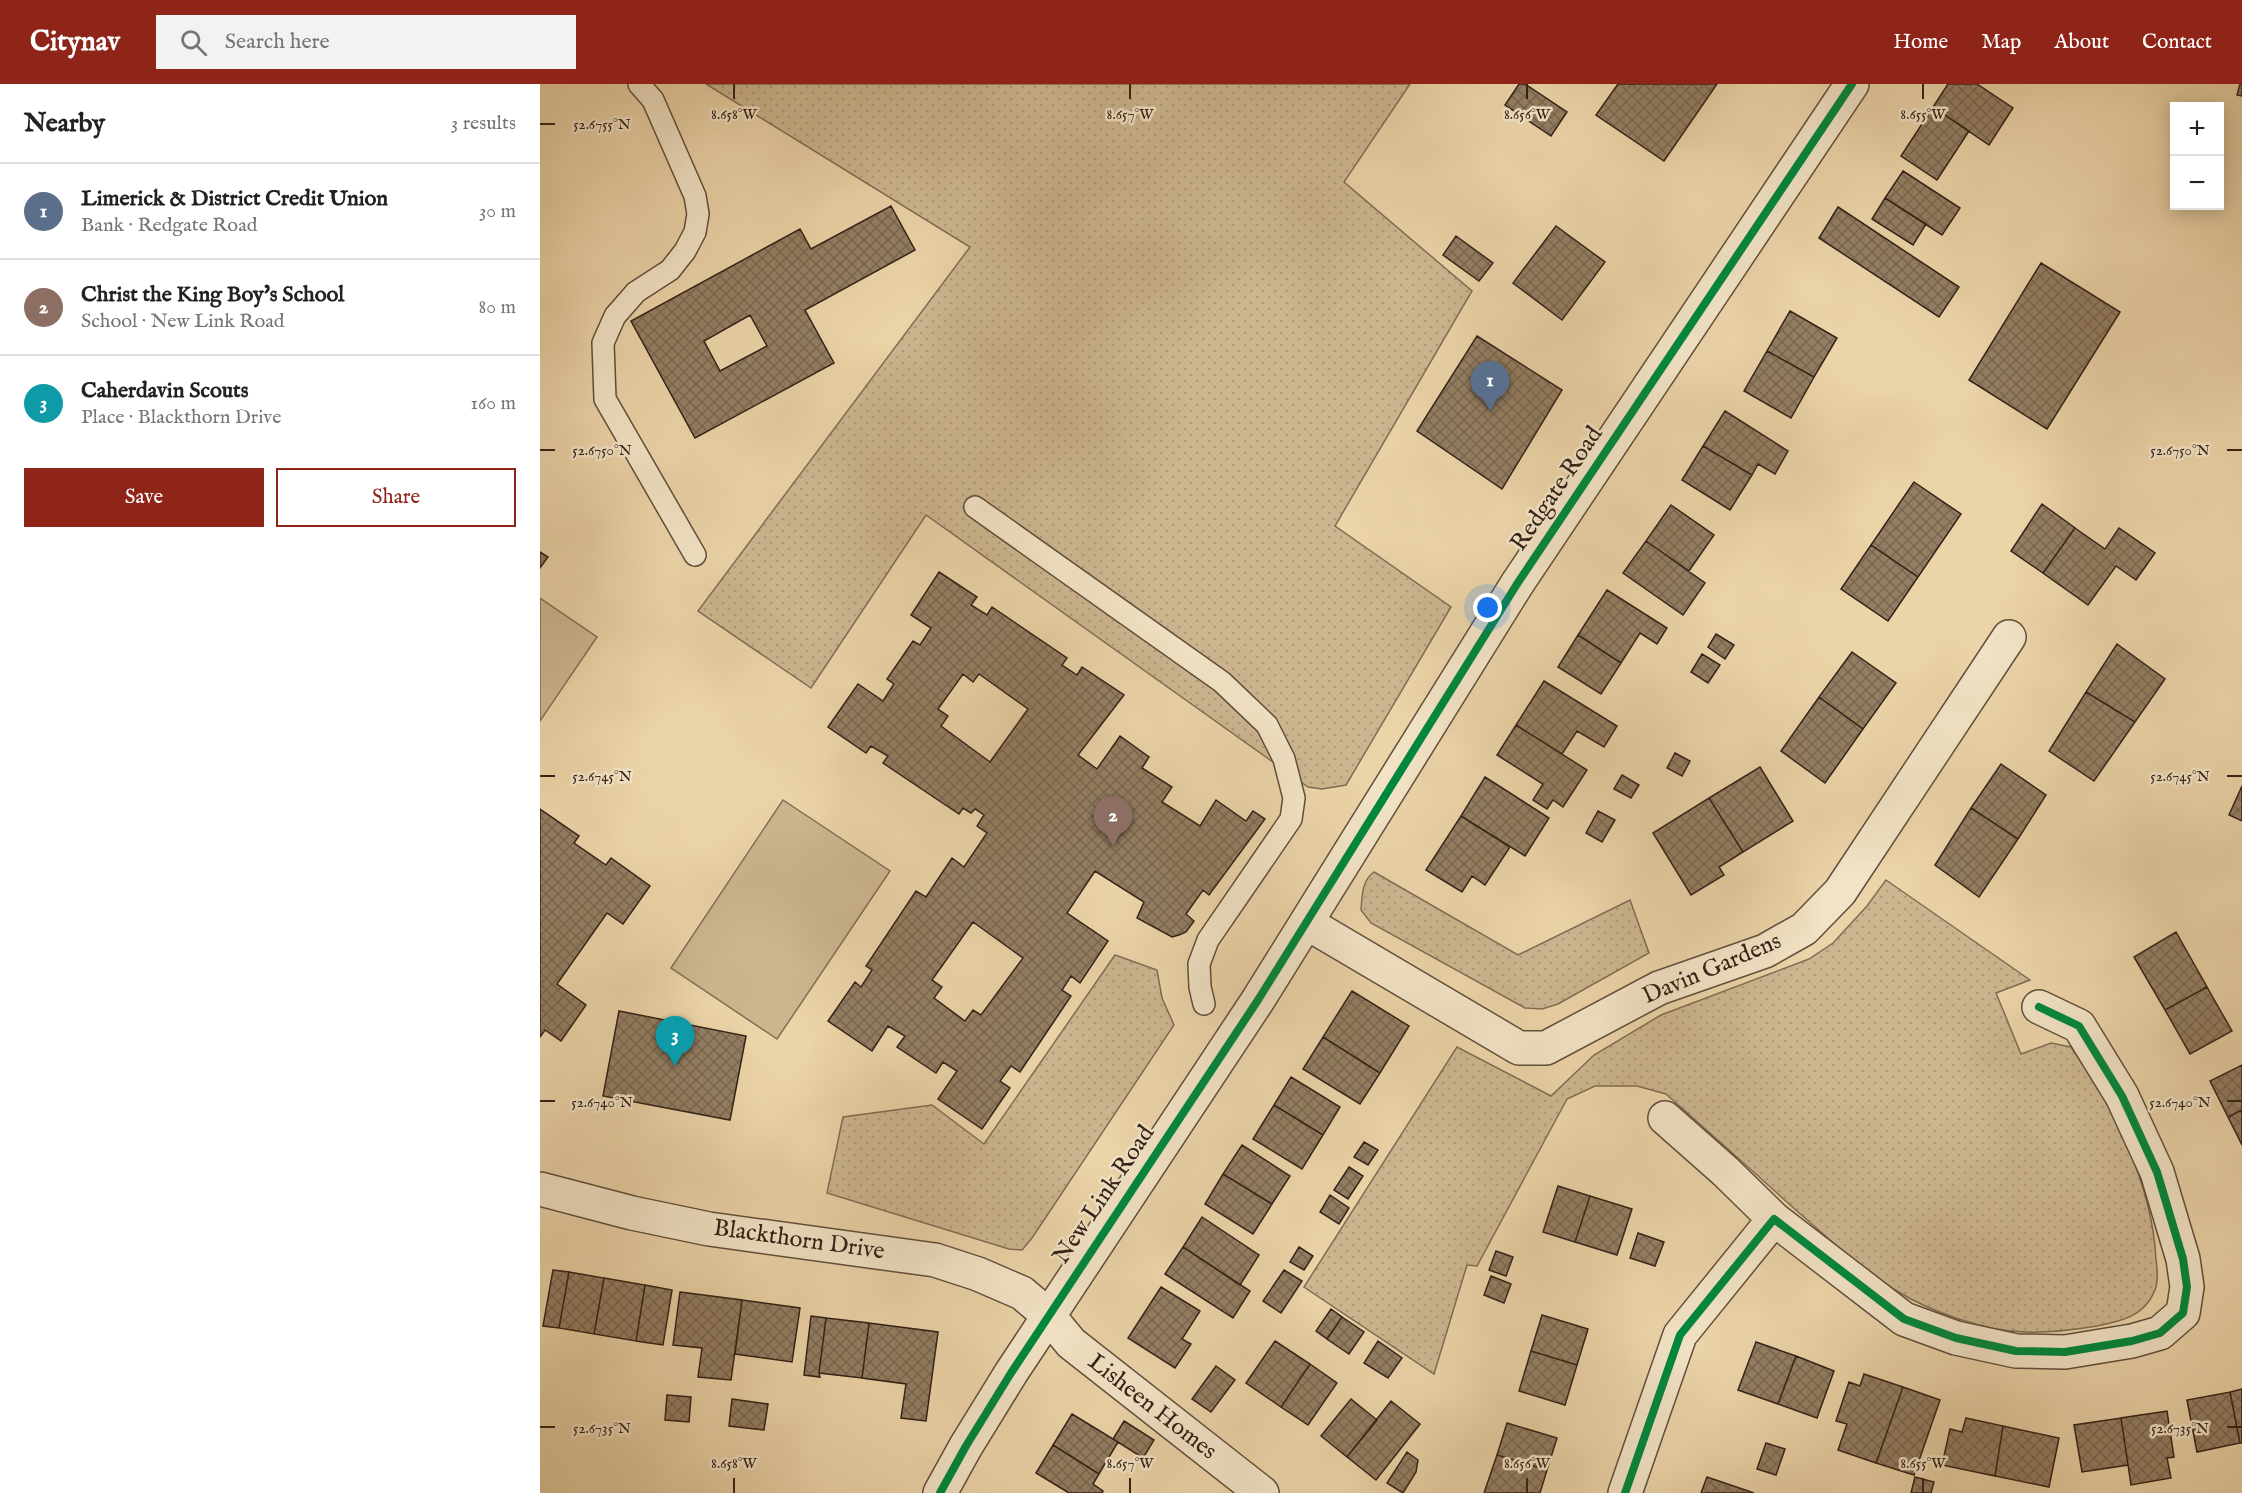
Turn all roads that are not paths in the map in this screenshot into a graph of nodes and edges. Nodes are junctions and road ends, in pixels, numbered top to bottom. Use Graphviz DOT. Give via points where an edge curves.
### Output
graph roads {
  1 [pos="639,84"];
  2 [pos="1852,84"];
  3 [pos="975,507"];
  4 [pos="695,555"];
  5 [pos="2009,637"];
  6 [pos="1307,923"];
  7 [pos="1204,1004"];
  8 [pos="2039,1007"];
  9 [pos="1665,1118"];
  10 [pos="540,1189"];
  11 [pos="1774,1219"];
  12 [pos="1048,1315"];
  13 [pos="940,1493"];
  14 [pos="1262,1493"];
  15 [pos="1625,1493"];
  1 -- 4 [label="lane" via="653,100 695,196 698,214 695,232 670,270 636,292 615,316 603,343 605,399"];
  2 -- 6 [label="street, Redgate Road" via="1517,584"];
  3 -- 7 [label="lane" via="1222,682 1267,725 1284,759 1294,798 1291,819 1208,940 1199,964"];
  5 -- 6 [label="street, Davin Gardens" via="1840,892 1804,929 1765,951 1659,988 1546,1048 1520,1048"];
  6 -- 12 [label="street, New Link Road"];
  8 -- 11 [label="street" via="2079,1026 2122,1096 2157,1172 2183,1259 2187,1287 2183,1313 2160,1334 2065,1352 2016,1351 1956,1338 1904,1318"];
  9 -- 11 [label="street"];
  10 -- 12 [label="street, Blackthorn Drive" via="709,1228 935,1260 1022,1293"];
  11 -- 15 [label="street" via="1680,1335"];
  12 -- 13 [label="street, New Link Road"];
  12 -- 14 [label="street, Lisheen Homes" via="1071,1343"];
}
